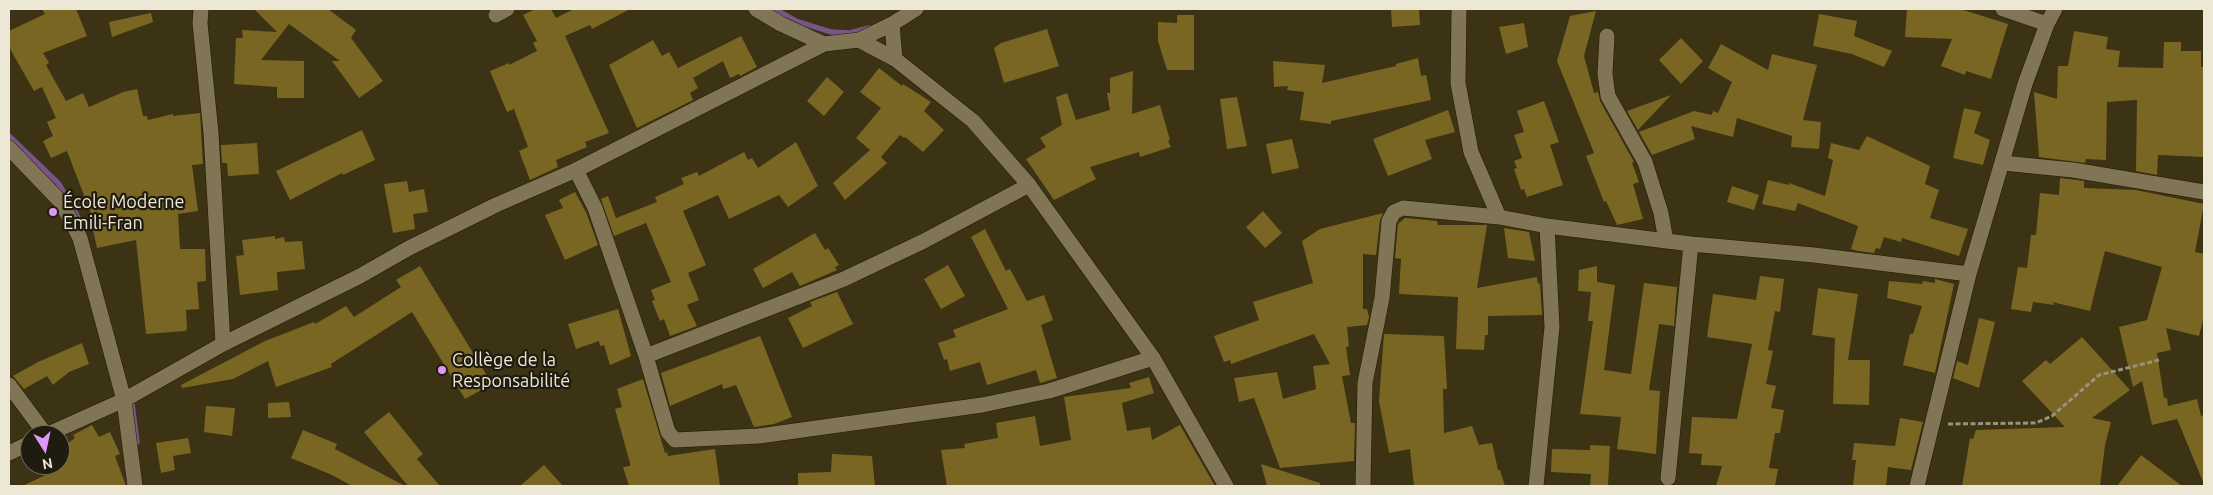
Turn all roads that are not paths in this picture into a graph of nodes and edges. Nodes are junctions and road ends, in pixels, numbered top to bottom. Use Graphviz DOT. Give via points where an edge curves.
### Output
graph roads {
  1 [pos="201,9"];
  2 [pos="756,9"];
  3 [pos="916,9"];
  4 [pos="1459,9"];
  5 [pos="2003,9"];
  6 [pos="2055,9"];
  7 [pos="892,24"];
  8 [pos="2047,24"];
  9 [pos="1607,36"];
  10 [pos="859,40"];
  11 [pos="824,44"];
  12 [pos="895,59"];
  13 [pos="9,148"];
  14 [pos="2003,163"];
  15 [pos="576,170"];
  16 [pos="1029,186"];
  17 [pos="2204,192"];
  18 [pos="1499,217"];
  19 [pos="1547,226"];
  20 [pos="1666,241"];
  21 [pos="1691,244"];
  22 [pos="1969,274"];
  23 [pos="223,344"];
  24 [pos="646,356"];
  25 [pos="1153,358"];
  26 [pos="9,385"];
  27 [pos="124,400"];
  28 [pos="39,425"];
  29 [pos="68,425"];
  30 [pos="1668,478"];
  31 [pos="135,486"];
  32 [pos="1226,486"];
  33 [pos="1363,486"];
  34 [pos="1536,486"];
  35 [pos="1917,486"];
  1 -- 23 [label="street"];
  2 -- 11 [label="street"];
  3 -- 7 [label="street"];
  4 -- 18 [label="street" via="1458,82 1471,152"];
  5 -- 8 [label="street"];
  6 -- 8 [label="street"];
  7 -- 10 [label="street"];
  7 -- 12 [label="street"];
  8 -- 14 [label="street" via="2025,84"];
  9 -- 20 [label="street" via="1605,74 1608,96 1646,162 1662,213"];
  10 -- 11 [label="street"];
  10 -- 12 [label="street"];
  11 -- 15 [label="street"];
  12 -- 16 [label="street" via="973,121"];
  13 -- 27 [label="street" via="61,202 80,238"];
  14 -- 17 [label="street" via="2073,170"];
  14 -- 22 [label="street"];
  15 -- 23 [label="street" via="496,205"];
  15 -- 24 [label="street" via="595,208"];
  16 -- 24 [label="street" via="844,279"];
  16 -- 25 [label="street"];
  18 -- 19 [label="street"];
  18 -- 33 [label="street" via="1403,208 1394,212 1389,221 1382,298 1365,383"];
  19 -- 20 [label="street"];
  19 -- 34 [label="street" via="1552,327"];
  20 -- 21 [label="street"];
  21 -- 22 [label="street"];
  21 -- 30 [label="street"];
  22 -- 35 [label="street"];
  23 -- 27 [label="street"];
  24 -- 25 [label="street" via="668,432 675,440 759,436 982,405 1050,391"];
  25 -- 32 [label="street"];
  26 -- 28 [label="street"];
  27 -- 29 [label="street"];
  27 -- 31 [label="street"];
}
